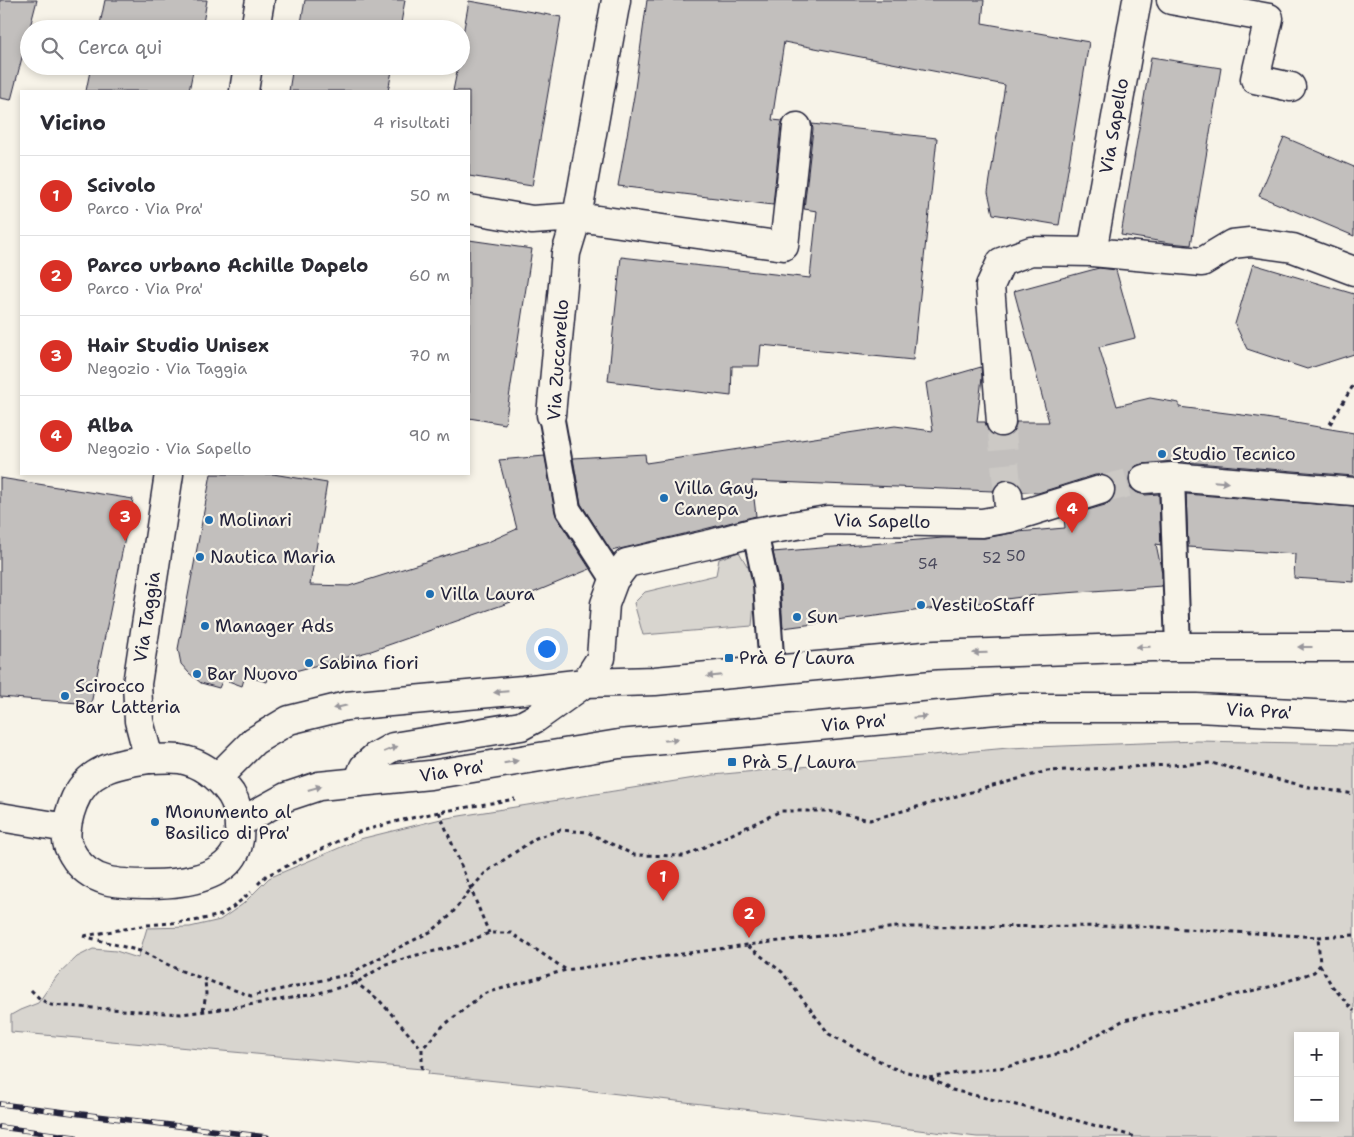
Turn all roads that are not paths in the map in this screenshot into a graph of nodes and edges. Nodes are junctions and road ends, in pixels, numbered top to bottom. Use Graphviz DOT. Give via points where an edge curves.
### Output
graph roads {
  1 [pos="260,0"];
  2 [pos="616,0"];
  3 [pos="1137,0"];
  4 [pos="1171,0"];
  5 [pos="257,20"];
  6 [pos="247,75"];
  7 [pos="1291,87"];
  8 [pos="244,90"];
  9 [pos="797,127"];
  10 [pos="470,209"];
  11 [pos="577,217"];
  12 [pos="1092,252"];
  13 [pos="1354,271"];
  14 [pos="551,415"];
  15 [pos="1002,422"];
  16 [pos="169,475"];
  17 [pos="1172,478"];
  18 [pos="1144,480"];
  19 [pos="1100,490"];
  20 [pos="1354,492"];
  21 [pos="755,532"];
  22 [pos="614,580"];
  23 [pos="602,642"];
  24 [pos="1178,647"];
  25 [pos="1354,647"];
  26 [pos="772,670"];
  27 [pos="590,679"];
  28 [pos="550,687"];
  29 [pos="1354,716"];
  30 [pos="149,760"];
  31 [pos="217,778"];
  32 [pos="358,782"];
  33 [pos="0,817"];
  34 [pos="239,822"];
  35 [pos="67,828"];
  1 -- 5 [label="street"];
  2 -- 11 [label="street, Via Zuccarello"];
  3 -- 12 [label="street, Via Sapello"];
  4 -- 7 [label="street" via="1269,18 1255,79"];
  6 -- 8 [label="street"];
  9 -- 11 [label="street" via="784,246"];
  10 -- 11 [label="street" via="532,220"];
  11 -- 14 [label="street, Via Zuccarello" via="566,252"];
  12 -- 13 [label="street" via="1202,262 1232,244 1250,242 1293,248"];
  12 -- 15 [label="street" via="1031,251 1000,262 990,286"];
  14 -- 22 [label="street, Via Zuccarello" via="568,509"];
  16 -- 30 [label="street, Via Taggia" via="137,684 139,721"];
  17 -- 18 [label="street"];
  17 -- 20 [label="street, one-way"];
  17 -- 24 [label="street"];
  19 -- 21 [label="street, Via Sapello" via="1009,507 982,523 827,520"];
  21 -- 22 [label="street, Via Sapello" via="627,563"];
  21 -- 26 [label="street" via="766,584"];
  22 -- 23 [label="street" via="605,604"];
  23 -- 27 [label="street" via="601,658"];
  23 -- 28 [label="street" via="594,656"];
  25 -- 24 [label="street, one-way"];
  24 -- 26 [label="street, one-way" via="935,655"];
  26 -- 27 [label="street, one-way" via="655,681"];
  27 -- 28 [label="street"];
  32 -- 27 [label="street, Via Pra', one-way" via="364,767 393,747 521,726"];
  28 -- 31 [label="street, one-way" via="346,706 289,720 254,741"];
  32 -- 29 [label="street, Via Pra', one-way" via="430,775 619,744 1018,708 1197,708"];
  30 -- 31 [label="street" via="180,760 203,766"];
  30 -- 35 [label="street" via="103,770 90,779 72,805"];
  31 -- 34 [label="street" via="234,799"];
  34 -- 32 [label="street, Via Pra', one-way" via="286,797 319,786"];
  33 -- 35 [label="street"];
  34 -- 35 [label="street" via="240,839 234,856 226,864 213,873 183,882 156,884 125,884 90,873 78,863 71,851"];
}
